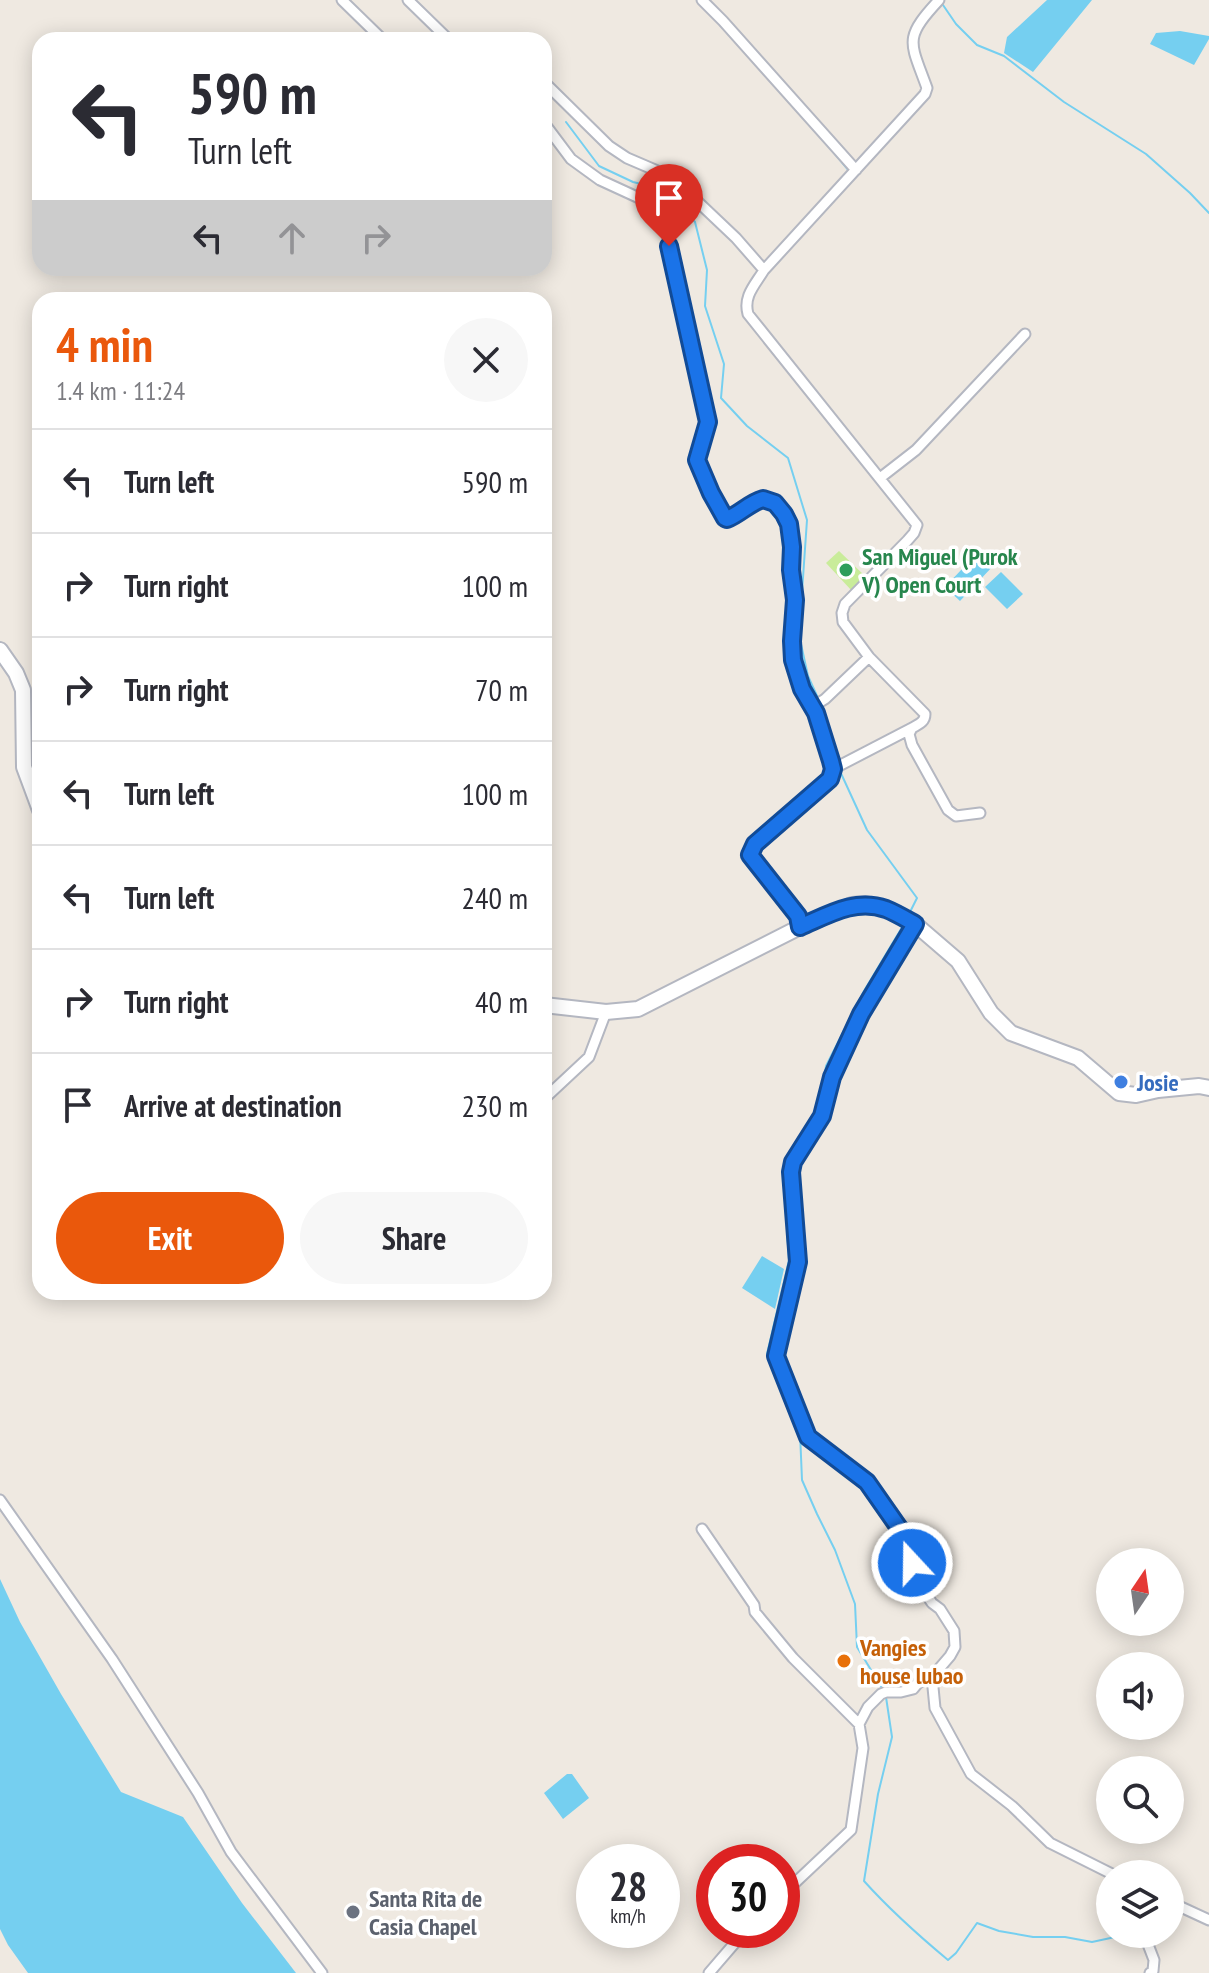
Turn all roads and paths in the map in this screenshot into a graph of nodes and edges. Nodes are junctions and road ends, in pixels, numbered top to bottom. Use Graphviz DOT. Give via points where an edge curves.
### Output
graph roads {
  1 [pos="342,0"];
  2 [pos="408,0"];
  3 [pos="702,0"];
  4 [pos="939,0"];
  5 [pos="375,32"];
  6 [pos="441,32"];
  7 [pos="552,90"];
  8 [pos="552,134"];
  9 [pos="856,170"];
  10 [pos="764,270"];
  11 [pos="1025,334"];
  12 [pos="880,478"];
  13 [pos="0,650"];
  14 [pos="869,657"];
  15 [pos="818,703"];
  16 [pos="912,728"];
  17 [pos="833,769"];
  18 [pos="32,788"];
  19 [pos="980,813"];
  20 [pos="915,924"];
  21 [pos="800,927"];
  22 [pos="552,1006"];
  23 [pos="606,1012"];
  24 [pos="1209,1088"];
  25 [pos="552,1092"];
  26 [pos="0,1500"];
  27 [pos="702,1529"];
  28 [pos="932,1677"];
  29 [pos="859,1724"];
  30 [pos="1096,1866"];
  31 [pos="800,1878"];
  32 [pos="1184,1908"];
  33 [pos="1209,1920"];
  34 [pos="731,1948"];
  35 [pos="1149,1948"];
  36 [pos="322,1973"];
  37 [pos="709,1973"];
  38 [pos="1150,1973"];
  1 -- 5 [label="street"];
  2 -- 6 [label="street"];
  3 -- 9 [label="street"];
  4 -- 9 [label="street" via="912,40 925,94"];
  7 -- 10 [label="street" via="609,146 678,183"];
  8 -- 15 [label="street" via="571,159 600,180 650,203 664,219 708,422 697,460 727,519 763,499 775,503 789,524 793,660 802,689"];
  9 -- 10 [label="street"];
  10 -- 12 [label="street" via="748,295 748,314"];
  11 -- 12 [label="street" via="916,450"];
  12 -- 14 [label="street" via="917,525 845,604 843,622"];
  13 -- 18 [label="street" via="23,690 24,767"];
  14 -- 15 [label="street"];
  14 -- 16 [label="street" via="925,714 924,721"];
  15 -- 17 [label="street" via="816,713"];
  16 -- 17 [label="street"];
  16 -- 19 [label="street" via="912,745 948,810 956,816"];
  17 -- 21 [label="street" via="830,779 755,844 750,855 798,916"];
  20 -- 21 [label="street" via="865,904"];
  20 -- 24 [label="street" via="958,961 991,1013 1011,1033 1078,1058 1119,1093"];
  20 -- 28 [label="street" via="861,1014 832,1077 822,1116 793,1162 798,1262 776,1356 808,1437 867,1482 904,1535 926,1594 954,1631 955,1647"];
  21 -- 23 [label="street" via="638,1009"];
  22 -- 23 [label="street"];
  23 -- 25 [label="street" via="589,1057"];
  26 -- 36 [label="street" via="112,1659 231,1852"];
  27 -- 29 [label="street" via="755,1612"];
  28 -- 29 [label="street" via="913,1689 881,1694"];
  28 -- 30 [label="street" via="935,1708 971,1774 1050,1843"];
  29 -- 31 [label="street" via="863,1748 851,1830"];
  32 -- 33 [label="street"];
  34 -- 37 [label="street"];
  35 -- 38 [label="street" via="1154,1960"];
}
